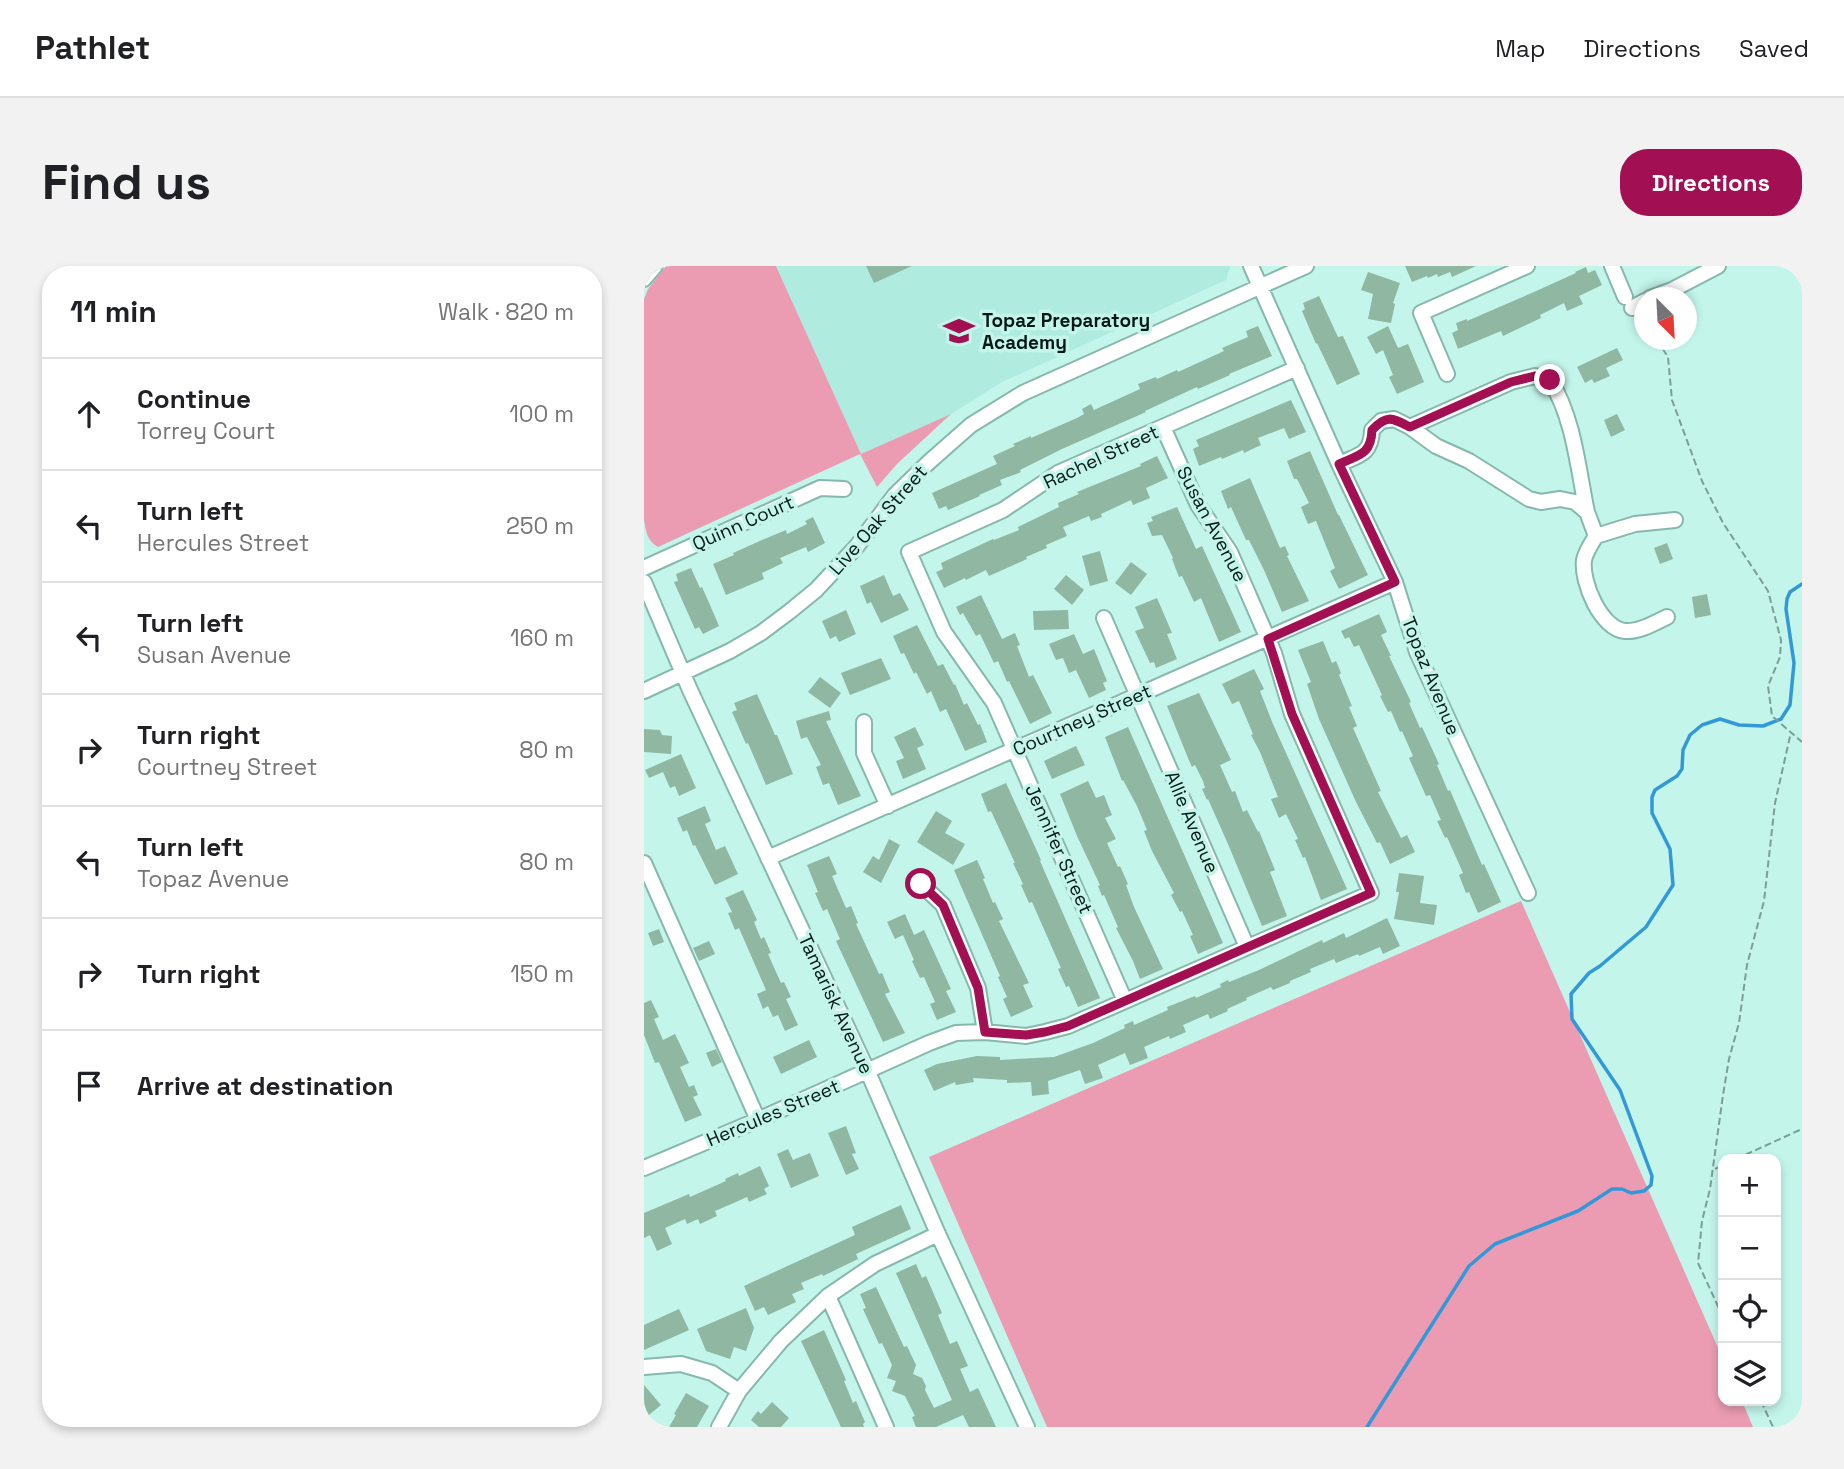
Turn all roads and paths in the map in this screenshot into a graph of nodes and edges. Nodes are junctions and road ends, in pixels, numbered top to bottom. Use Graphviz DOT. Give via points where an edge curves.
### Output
graph roads {
  1 [pos="655,266"];
  2 [pos="1251,266"];
  3 [pos="1306,266"];
  4 [pos="1527,266"];
  5 [pos="1612,266"];
  6 [pos="1718,266"];
  7 [pos="644,279"];
  8 [pos="1260,287"];
  9 [pos="1678,287"];
  10 [pos="1634,302"];
  11 [pos="1663,350"];
  12 [pos="1297,368"];
  13 [pos="1447,374"];
  14 [pos="1163,427"];
  15 [pos="1410,427"];
  16 [pos="1339,464"];
  17 [pos="844,489"];
  18 [pos="1587,512"];
  19 [pos="1675,520"];
  20 [pos="1596,536"];
  21 [pos="909,552"];
  22 [pos="644,568"];
  23 [pos="644,582"];
  24 [pos="1395,582"];
  25 [pos="1667,617"];
  26 [pos="1104,618"];
  27 [pos="1268,639"];
  28 [pos="682,674"];
  29 [pos="644,691"];
  30 [pos="1138,696"];
  31 [pos="864,722"];
  32 [pos="1791,732"];
  33 [pos="1802,742"];
  34 [pos="1015,749"];
  35 [pos="888,806"];
  36 [pos="768,859"];
  37 [pos="644,863"];
  38 [pos="921,884"];
  39 [pos="1371,893"];
  40 [pos="1528,893"];
  41 [pos="1247,947"];
  42 [pos="1125,1001"];
  43 [pos="985,1032"];
  44 [pos="868,1072"];
  45 [pos="758,1120"];
  46 [pos="1802,1129"];
  47 [pos="1747,1154"];
  48 [pos="645,1164"];
  49 [pos="1718,1168"];
  50 [pos="1713,1170"];
  51 [pos="938,1234"];
  52 [pos="828,1296"];
  53 [pos="1718,1306"];
  54 [pos="644,1367"];
  55 [pos="739,1391"];
  56 [pos="1762,1406"];
  57 [pos="719,1427"];
  58 [pos="886,1427"];
  59 [pos="1027,1427"];
  60 [pos="1773,1427"];
  1 -- 7 [label="street"];
  2 -- 8 [label="street, Topaz Avenue"];
  3 -- 8 [label="street, Live Oak Street"];
  4 -- 13 [label="street" via="1421,313"];
  5 -- 10 [label="street"];
  6 -- 9 [label="street"];
  8 -- 12 [label="street, Topaz Avenue"];
  8 -- 28 [label="street, Live Oak Street" via="1023,393 971,425 895,495 816,590 750,639"];
  11 -- 32 [label="path" via="1672,400 1702,481 1723,523 1768,591 1781,640 1780,657 1768,686 1772,716"];
  12 -- 14 [label="street, Rachel Street"];
  12 -- 16 [label="street, Topaz Avenue"];
  14 -- 21 [label="street, Rachel Street" via="1058,473 1003,510"];
  14 -- 27 [label="street, Susan Avenue" via="1198,505 1230,552"];
  15 -- 16 [label="street" via="1394,419 1381,421 1363,453"];
  15 -- 18 [label="street" via="1529,499 1575,502"];
  15 -- 18 [label="street" via="1511,382 1535,376 1550,380 1560,396 1571,434"];
  16 -- 24 [label="street, Topaz Avenue"];
  17 -- 22 [label="street, Quinn Court" via="820,488"];
  18 -- 20 [label="street"];
  19 -- 20 [label="street" via="1635,524"];
  20 -- 25 [label="street" via="1584,563 1588,586 1612,628 1627,632"];
  21 -- 34 [label="street, Jennifer Street" via="944,632 994,703"];
  23 -- 28 [label="street, Tamarisk Avenue"];
  24 -- 27 [label="street, Courtney Street"];
  24 -- 40 [label="street, Topaz Avenue" via="1417,652"];
  26 -- 30 [label="street, Allie Avenue"];
  27 -- 30 [label="street, Courtney Street"];
  27 -- 39 [label="street, Susan Avenue" via="1292,714"];
  28 -- 29 [label="street, Live Oak Street"];
  28 -- 36 [label="street, Tamarisk Avenue"];
  30 -- 34 [label="street, Courtney Street"];
  30 -- 41 [label="street, Allie Avenue"];
  31 -- 35 [label="street" via="864,753"];
  32 -- 33 [label="path"];
  32 -- 50 [label="path" via="1775,803 1764,901 1729,1059"];
  34 -- 35 [label="street, Courtney Street"];
  34 -- 42 [label="street, Jennifer Street"];
  35 -- 36 [label="street, Courtney Street"];
  36 -- 44 [label="street, Tamarisk Avenue"];
  37 -- 45 [label="street"];
  38 -- 43 [label="street" via="943,905 978,988"];
  39 -- 41 [label="street, Hercules Street"];
  41 -- 42 [label="street, Hercules Street"];
  42 -- 43 [label="street, Hercules Street" via="1045,1032"];
  43 -- 44 [label="street, Hercules Street" via="956,1033"];
  44 -- 45 [label="street, Hercules Street"];
  44 -- 51 [label="street, Tamarisk Avenue"];
  45 -- 48 [label="street, Hercules Street"];
  46 -- 47 [label="path"];
  49 -- 50 [label="path"];
  50 -- 53 [label="path" via="1698,1263"];
  51 -- 52 [label="street" via="876,1264"];
  51 -- 59 [label="street, Tamarisk Avenue"];
  52 -- 55 [label="street" via="780,1341"];
  52 -- 58 [label="street"];
  54 -- 55 [label="street" via="681,1364 712,1373"];
  55 -- 57 [label="street"];
  56 -- 60 [label="path"];
}
